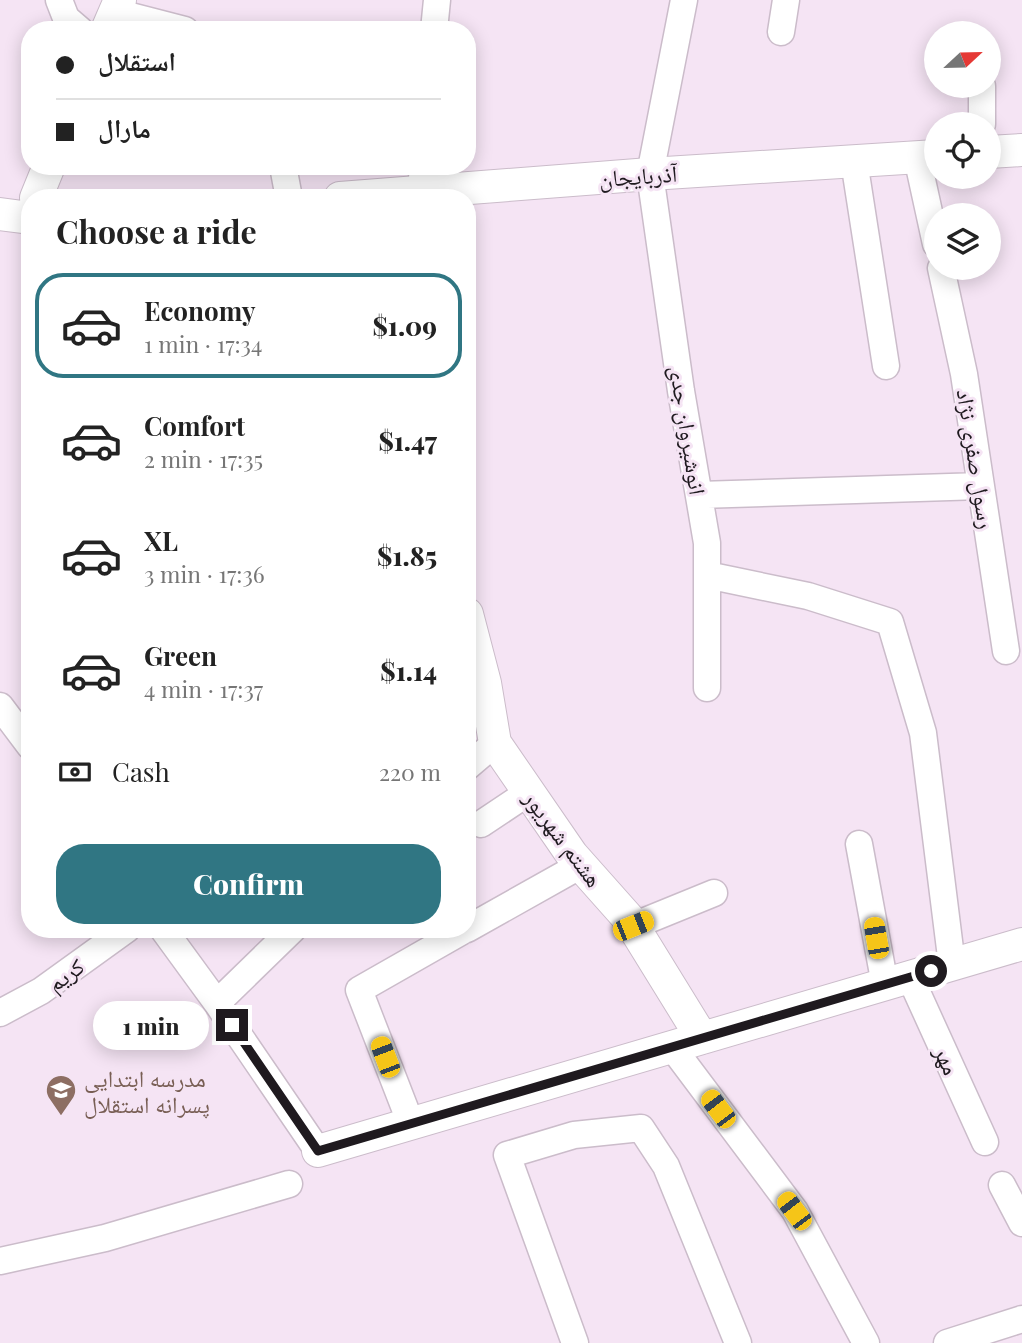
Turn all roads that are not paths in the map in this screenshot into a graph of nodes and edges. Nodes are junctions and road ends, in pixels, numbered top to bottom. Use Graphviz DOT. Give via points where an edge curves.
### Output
graph roads {
  1 [pos="59,0"];
  2 [pos="437,0"];
  3 [pos="684,0"];
  4 [pos="786,0"];
  5 [pos="114,14"];
  6 [pos="70,21"];
  7 [pos="145,21"];
  8 [pos="436,21"];
  9 [pos="781,32"];
  10 [pos="1022,150"];
  11 [pos="1001,151"];
  12 [pos="924,156"];
  13 [pos="854,161"];
  14 [pos="650,174"];
  15 [pos="422,179"];
  16 [pos="379,189"];
  17 [pos="944,280"];
  18 [pos="886,366"];
  19 [pos="981,486"];
  20 [pos="699,495"];
  21 [pos="707,575"];
  22 [pos="476,648"];
  23 [pos="1006,651"];
  24 [pos="707,688"];
  25 [pos="3,718"];
  26 [pos="21,737"];
  27 [pos="481,737"];
  28 [pos="529,792"];
  29 [pos="481,824"];
  30 [pos="859,844"];
  31 [pos="581,864"];
  32 [pos="714,893"];
  33 [pos="476,924"];
  34 [pos="633,926"];
  35 [pos="115,938"];
  36 [pos="170,938"];
  37 [pos="283,938"];
  38 [pos="451,938"];
  39 [pos="1022,944"];
  40 [pos="951,965"];
  41 [pos="897,981"];
  42 [pos="217,1003"];
  43 [pos="3,1005"];
  44 [pos="702,1038"];
  45 [pos="672,1047"];
  46 [pos="411,1124"];
  47 [pos="985,1142"];
  48 [pos="318,1151"];
  49 [pos="289,1184"];
  50 [pos="1002,1185"];
  51 [pos="1022,1223"];
  52 [pos="0,1261"];
  53 [pos="1022,1319"];
  54 [pos="575,1343"];
  55 [pos="738,1343"];
  56 [pos="866,1343"];
  57 [pos="947,1343"];
  1 -- 6 [label="street"];
  2 -- 8 [label="street"];
  3 -- 14 [label="street, انوشیروان جدی"];
  4 -- 9 [label="street"];
  5 -- 7 [label="street"];
  10 -- 11 [label="street"];
  12 -- 13 [label="street, آذربایجان"];
  13 -- 14 [label="street, آذربایجان"];
  13 -- 18 [label="street"];
  14 -- 15 [label="street, آذربایجان"];
  14 -- 20 [label="street, انوشیروان جدی"];
  15 -- 16 [label="street, آذربایجان"];
  17 -- 19 [label="street, رسول صفری نژاد"];
  19 -- 20 [label="street"];
  19 -- 23 [label="street, رسول صفری نژاد"];
  20 -- 21 [label="street, انوشیروان جدی"];
  21 -- 24 [label="street, انوشیروان جدی"];
  21 -- 40 [label="street" via="808,596 890,622 923,733"];
  22 -- 27 [label="street" via="485,683"];
  25 -- 26 [label="street"];
  27 -- 28 [label="street, هشتم شهریور"];
  28 -- 29 [label="street"];
  28 -- 31 [label="street, هشتم شهریور"];
  30 -- 41 [label="street, مهر"];
  31 -- 33 [label="street"];
  31 -- 34 [label="street, هشتم شهریور"];
  32 -- 34 [label="street"];
  34 -- 44 [label="street, هشتم شهریور"];
  35 -- 43 [label="street, کریم" via="41,991"];
  36 -- 42 [label="street"];
  37 -- 42 [label="street"];
  38 -- 46 [label="street" via="359,990"];
  39 -- 40 [label="street"];
  40 -- 41 [label="street"];
  41 -- 44 [label="street"];
  41 -- 47 [label="street, مهر"];
  42 -- 48 [label="street"];
  44 -- 45 [label="street"];
  45 -- 46 [label="street"];
  45 -- 56 [label="street" via="794,1211"];
  46 -- 48 [label="street"];
  49 -- 52 [label="street" via="106,1238"];
  50 -- 51 [label="street"];
  53 -- 57 [label="street"];
  54 -- 55 [label="street" via="507,1155 574,1135 641,1128 666,1166"];
}
